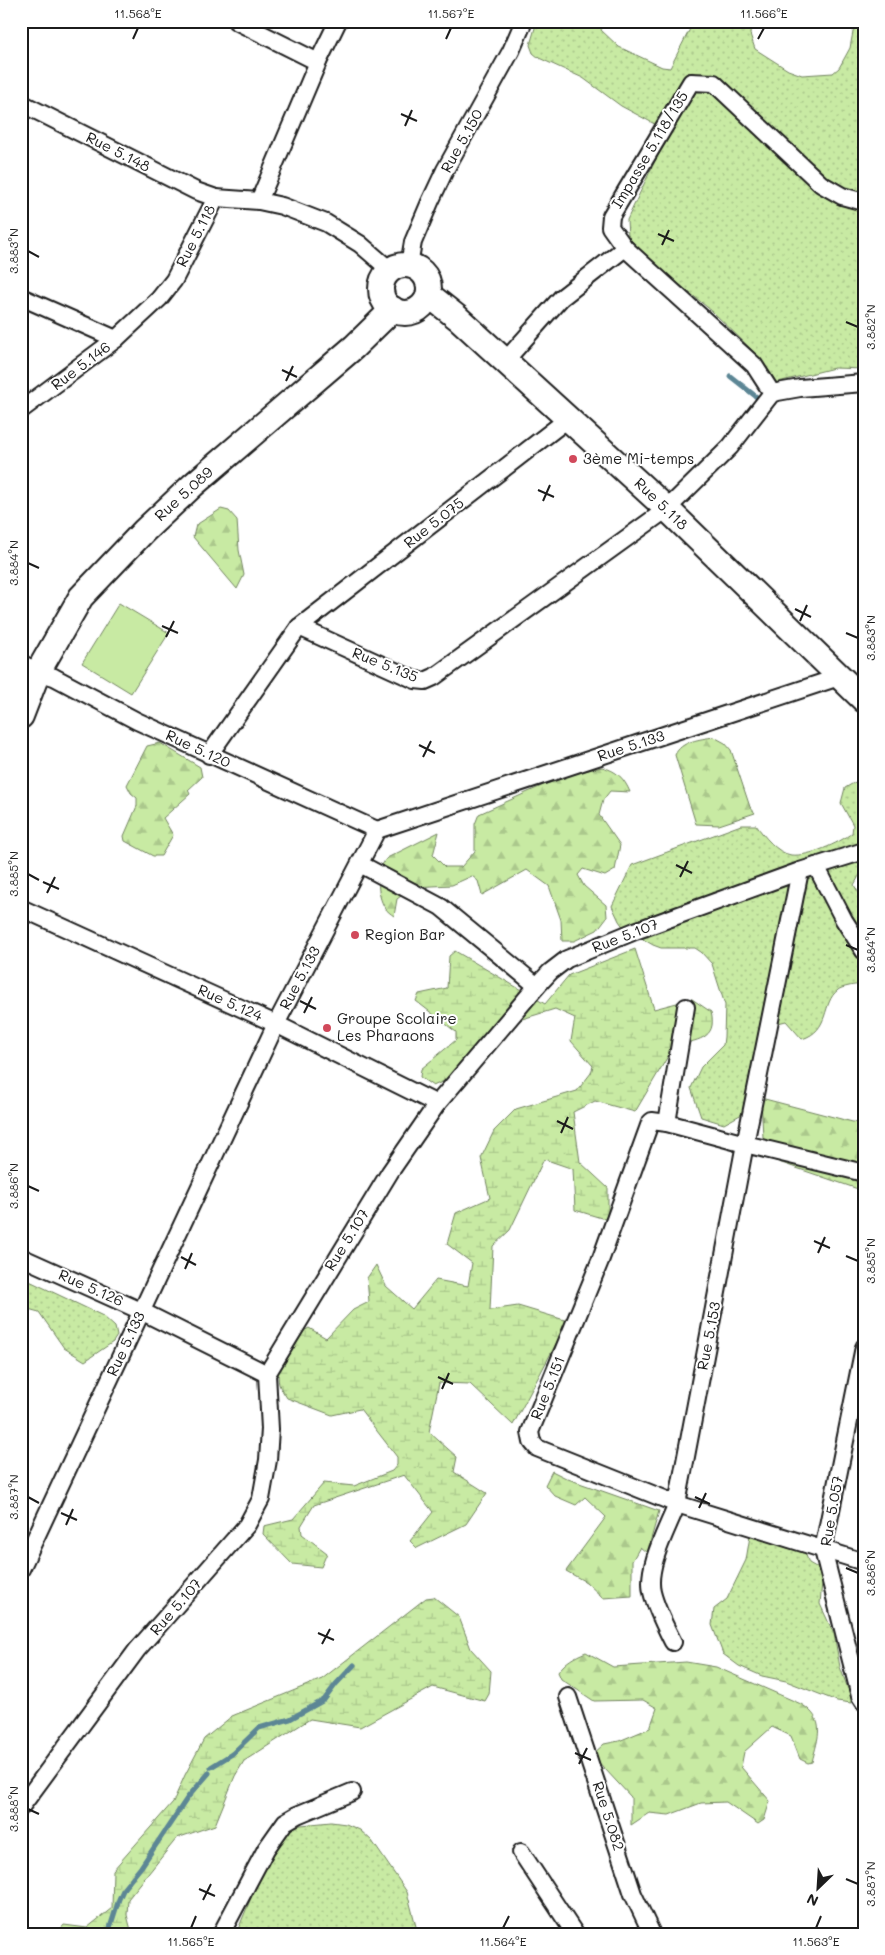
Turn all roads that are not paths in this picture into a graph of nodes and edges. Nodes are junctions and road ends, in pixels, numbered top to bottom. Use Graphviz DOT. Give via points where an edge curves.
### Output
graph roads {
  1 [pos="236,21"];
  2 [pos="338,21"];
  3 [pos="524,21"];
  4 [pos="318,62"];
  5 [pos="21,103"];
  6 [pos="216,198"];
  7 [pos="259,201"];
  8 [pos="864,202"];
  9 [pos="625,248"];
  10 [pos="400,268"];
  11 [pos="429,295"];
  12 [pos="21,297"];
  13 [pos="393,309"];
  14 [pos="116,339"];
  15 [pos="505,361"];
  16 [pos="864,383"];
  17 [pos="772,393"];
  18 [pos="21,410"];
  19 [pos="569,418"];
  20 [pos="666,509"];
  21 [pos="299,627"];
  22 [pos="29,667"];
  23 [pos="839,677"];
  24 [pos="864,700"];
  25 [pos="21,716"];
  26 [pos="209,755"];
  27 [pos="377,830"];
  28 [pos="864,852"];
  29 [pos="360,864"];
  30 [pos="808,869"];
  31 [pos="21,908"];
  32 [pos="864,951"];
  33 [pos="537,986"];
  34 [pos="686,1007"];
  35 [pos="276,1024"];
  36 [pos="437,1104"];
  37 [pos="667,1123"];
  38 [pos="745,1144"];
  39 [pos="864,1173"];
  40 [pos="21,1257"];
  41 [pos="141,1311"];
  42 [pos="864,1347"];
  43 [pos="267,1374"];
  44 [pos="677,1504"];
  45 [pos="823,1550"];
  46 [pos="864,1562"];
  47 [pos="21,1569"];
  48 [pos="673,1642"];
  49 [pos="568,1697"];
  50 [pos="864,1702"];
  51 [pos="352,1792"];
  52 [pos="21,1807"];
  53 [pos="521,1852"];
  54 [pos="221,1934"];
  55 [pos="575,1934"];
  56 [pos="652,1934"];
  1 -- 4 [label="street"];
  2 -- 4 [label="street"];
  3 -- 10 [label="street, Rue 5.150" via="434,194"];
  4 -- 7 [label="street"];
  5 -- 6 [label="street, Rue 5.148"];
  6 -- 7 [label="street, Rue 5.118"];
  6 -- 14 [label="street, Rue 5.118" via="174,280"];
  7 -- 10 [label="street, Rue 5.118" via="326,223"];
  8 -- 9 [label="street, Impasse 5.118/135" via="842,196 821,184 714,83 691,82 611,216 610,227"];
  9 -- 15 [label="street" via="561,298"];
  9 -- 17 [label="street, Impasse 5.118/135" via="754,365"];
  10 -- 11 [label="street" via="419,269 430,285"];
  10 -- 13 [label="street" via="384,278 381,288 382,298"];
  11 -- 13 [label="street" via="417,311 407,314"];
  11 -- 15 [label="street, Rue 5.118"];
  12 -- 14 [label="street"];
  13 -- 22 [label="street, Rue 5.089" via="144,531 81,597"];
  14 -- 18 [label="street, Rue 5.146"];
  15 -- 19 [label="street, Rue 5.118"];
  16 -- 17 [label="street"];
  17 -- 20 [label="street" via="730,446"];
  19 -- 20 [label="street, Rue 5.118"];
  19 -- 21 [label="street, Rue 5.075"];
  20 -- 21 [label="street, Rue 5.135" via="425,681 415,680"];
  20 -- 23 [label="street, Rue 5.118"];
  21 -- 26 [label="street"];
  22 -- 25 [label="street, Rue 5.089"];
  22 -- 26 [label="street, Rue 5.120"];
  23 -- 24 [label="street, Rue 5.118"];
  23 -- 27 [label="street, Rue 5.133"];
  26 -- 27 [label="street, Rue 5.120"];
  27 -- 29 [label="street, Rue 5.133"];
  28 -- 30 [label="street, Rue 5.107"];
  29 -- 33 [label="street" via="441,907"];
  29 -- 35 [label="street, Rue 5.133"];
  30 -- 32 [label="street"];
  30 -- 33 [label="street, Rue 5.107" via="567,960"];
  30 -- 38 [label="street, Rue 5.153"];
  31 -- 35 [label="street, Rue 5.124"];
  33 -- 36 [label="street, Rue 5.107"];
  34 -- 37 [label="street"];
  35 -- 36 [label="street, Rue 5.124"];
  35 -- 41 [label="street, Rue 5.133"];
  36 -- 43 [label="street, Rue 5.107" via="390,1172"];
  37 -- 38 [label="street"];
  37 -- 44 [label="street, Rue 5.151" via="650,1123 600,1261 530,1432 537,1448"];
  38 -- 39 [label="street"];
  38 -- 44 [label="street, Rue 5.153"];
  40 -- 41 [label="street, Rue 5.126"];
  41 -- 43 [label="street, Rue 5.126"];
  41 -- 47 [label="street, Rue 5.133"];
  42 -- 45 [label="street, Rue 5.057"];
  43 -- 52 [label="street, Rue 5.107" via="268,1460 261,1499 247,1525 137,1650"];
  44 -- 45 [label="street, Rue 5.151"];
  44 -- 48 [label="street, Rue 5.153" via="651,1572 651,1591"];
  45 -- 46 [label="street, Rue 5.151"];
  45 -- 50 [label="street, Rue 5.057"];
  49 -- 56 [label="street, Rue 5.082" via="633,1894"];
  51 -- 54 [label="street" via="285,1822 266,1849"];
  53 -- 55 [label="street"];
}
